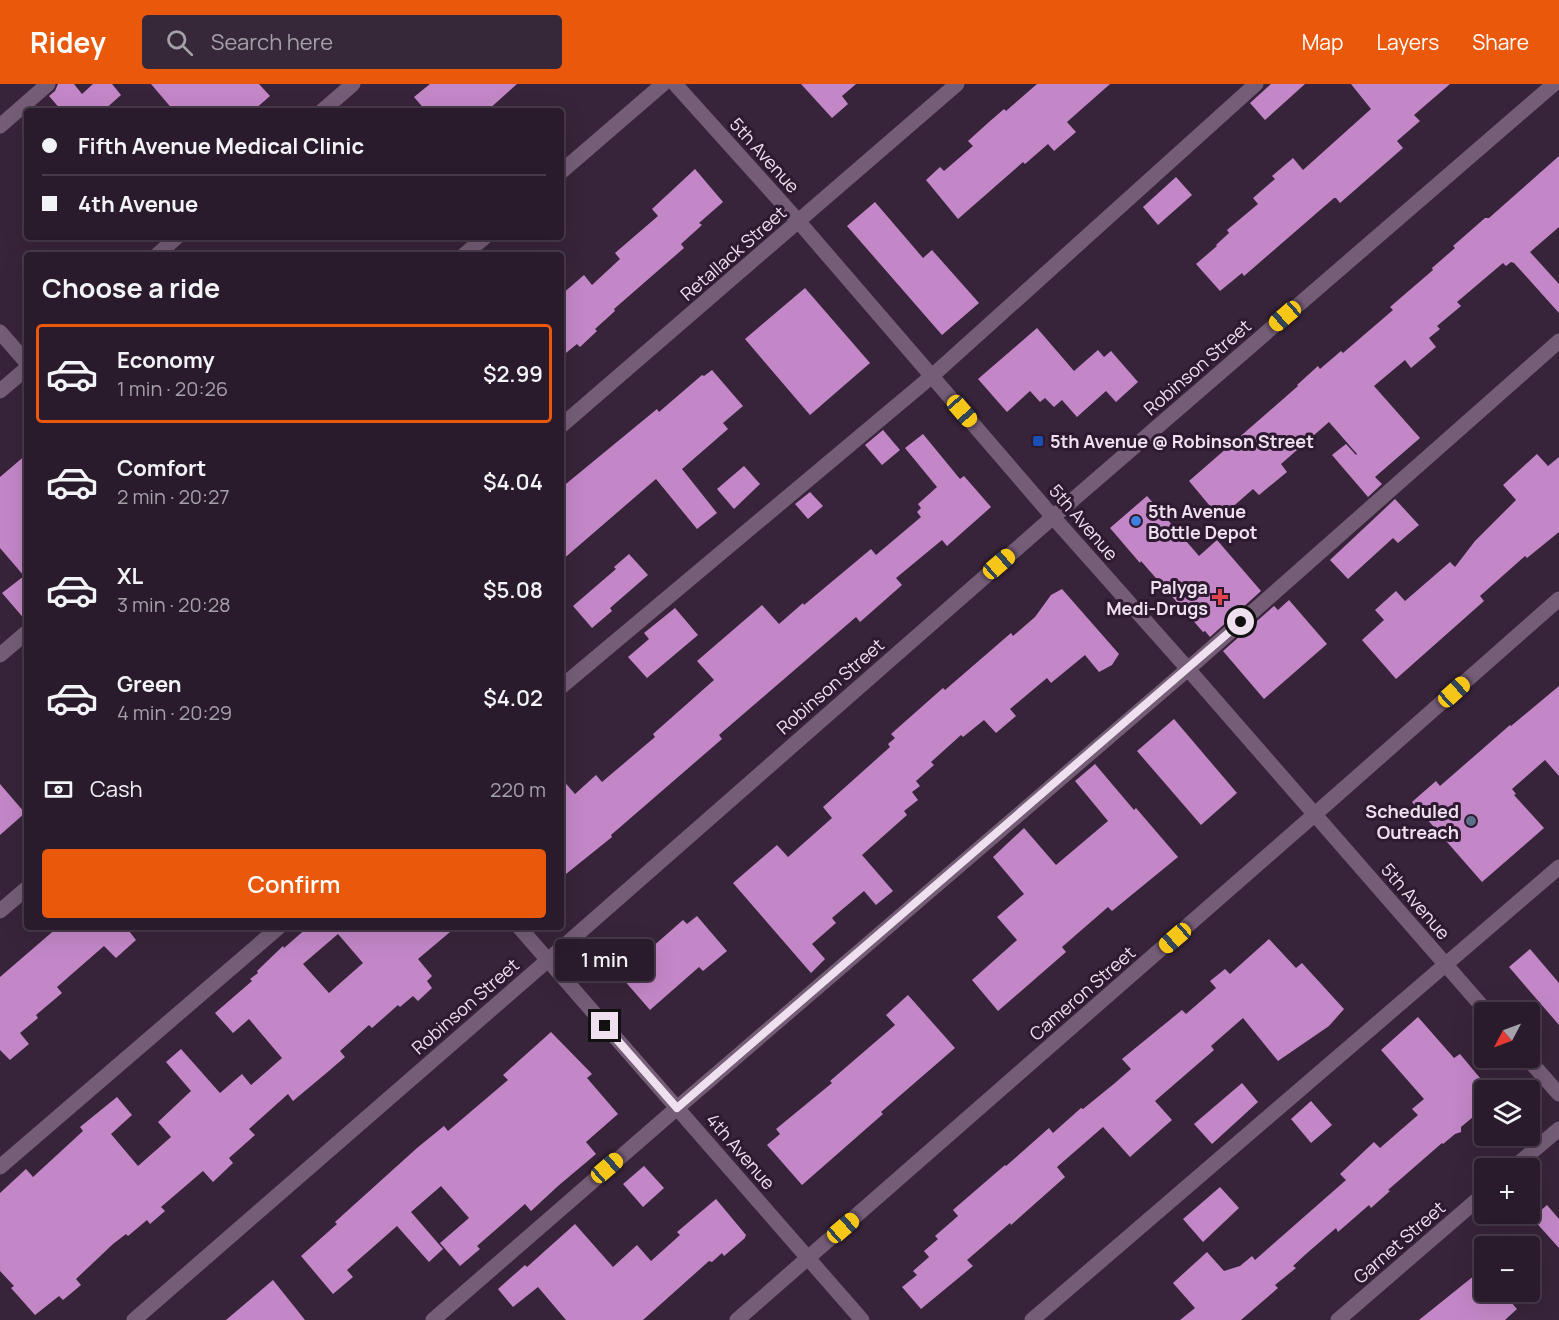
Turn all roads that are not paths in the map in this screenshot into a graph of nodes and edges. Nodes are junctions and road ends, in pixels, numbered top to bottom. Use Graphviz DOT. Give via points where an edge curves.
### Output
graph roads {
  1 [pos="48,84"];
  2 [pos="353,84"];
  3 [pos="663,84"];
  4 [pos="675,84"];
  5 [pos="957,84"];
  6 [pos="1256,84"];
  7 [pos="1554,86"];
  8 [pos="325,108"];
  9 [pos="0,126"];
  10 [pos="564,169"];
  11 [pos="799,222"];
  12 [pos="174,240"];
  13 [pos="482,240"];
  14 [pos="160,252"];
  15 [pos="468,252"];
  16 [pos="0,332"];
  17 [pos="1559,341"];
  18 [pos="24,360"];
  19 [pos="24,371"];
  20 [pos="932,376"];
  21 [pos="0,391"];
  22 [pos="564,423"];
  23 [pos="1053,517"];
  24 [pos="1559,599"];
  25 [pos="24,635"];
  26 [pos="0,655"];
  27 [pos="1188,669"];
  28 [pos="564,684"];
  29 [pos="1314,815"];
  30 [pos="1559,867"];
  31 [pos="24,891"];
  32 [pos="0,911"];
  33 [pos="276,930"];
  34 [pos="522,930"];
  35 [pos="548,960"];
  36 [pos="1445,964"];
  37 [pos="1479,1002"];
  38 [pos="1536,1068"];
  39 [pos="1559,1094"];
  40 [pos="677,1108"];
  41 [pos="1559,1129"];
  42 [pos="1526,1158"];
  43 [pos="0,1167"];
  44 [pos="1474,1203"];
  45 [pos="808,1258"];
  46 [pos="134,1320"];
  47 [pos="433,1320"];
  48 [pos="737,1320"];
  49 [pos="862,1320"];
  50 [pos="1032,1320"];
  51 [pos="1338,1320"];
  1 -- 9 [label="street"];
  2 -- 8 [label="street"];
  3 -- 10 [label="street"];
  4 -- 11 [label="street, 5th Avenue"];
  5 -- 11 [label="street, Retallack Street"];
  6 -- 20 [label="street"];
  7 -- 23 [label="street, Robinson Street"];
  11 -- 20 [label="street, 5th Avenue"];
  11 -- 22 [label="street, Retallack Street"];
  12 -- 14 [label="street"];
  13 -- 15 [label="street"];
  16 -- 18 [label="street"];
  17 -- 27 [label="street"];
  19 -- 21 [label="street"];
  20 -- 23 [label="street, 5th Avenue"];
  20 -- 28 [label="street"];
  23 -- 27 [label="street, 5th Avenue"];
  23 -- 35 [label="street, Robinson Street"];
  24 -- 29 [label="street, Cameron Street"];
  25 -- 26 [label="street"];
  27 -- 29 [label="street, 5th Avenue"];
  27 -- 40 [label="street"];
  29 -- 36 [label="street, 5th Avenue"];
  29 -- 45 [label="street, Cameron Street"];
  30 -- 36 [label="street"];
  31 -- 32 [label="street"];
  33 -- 43 [label="street"];
  34 -- 35 [label="street, 4th Avenue"];
  35 -- 40 [label="street, 4th Avenue"];
  35 -- 46 [label="street, Robinson Street"];
  36 -- 37 [label="street, 5th Avenue"];
  36 -- 50 [label="street"];
  38 -- 39 [label="street"];
  40 -- 45 [label="street, 4th Avenue"];
  40 -- 47 [label="street"];
  41 -- 42 [label="street"];
  44 -- 51 [label="street, Garnet Street"];
  45 -- 48 [label="street, Cameron Street"];
  45 -- 49 [label="street, 4th Avenue"];
}
